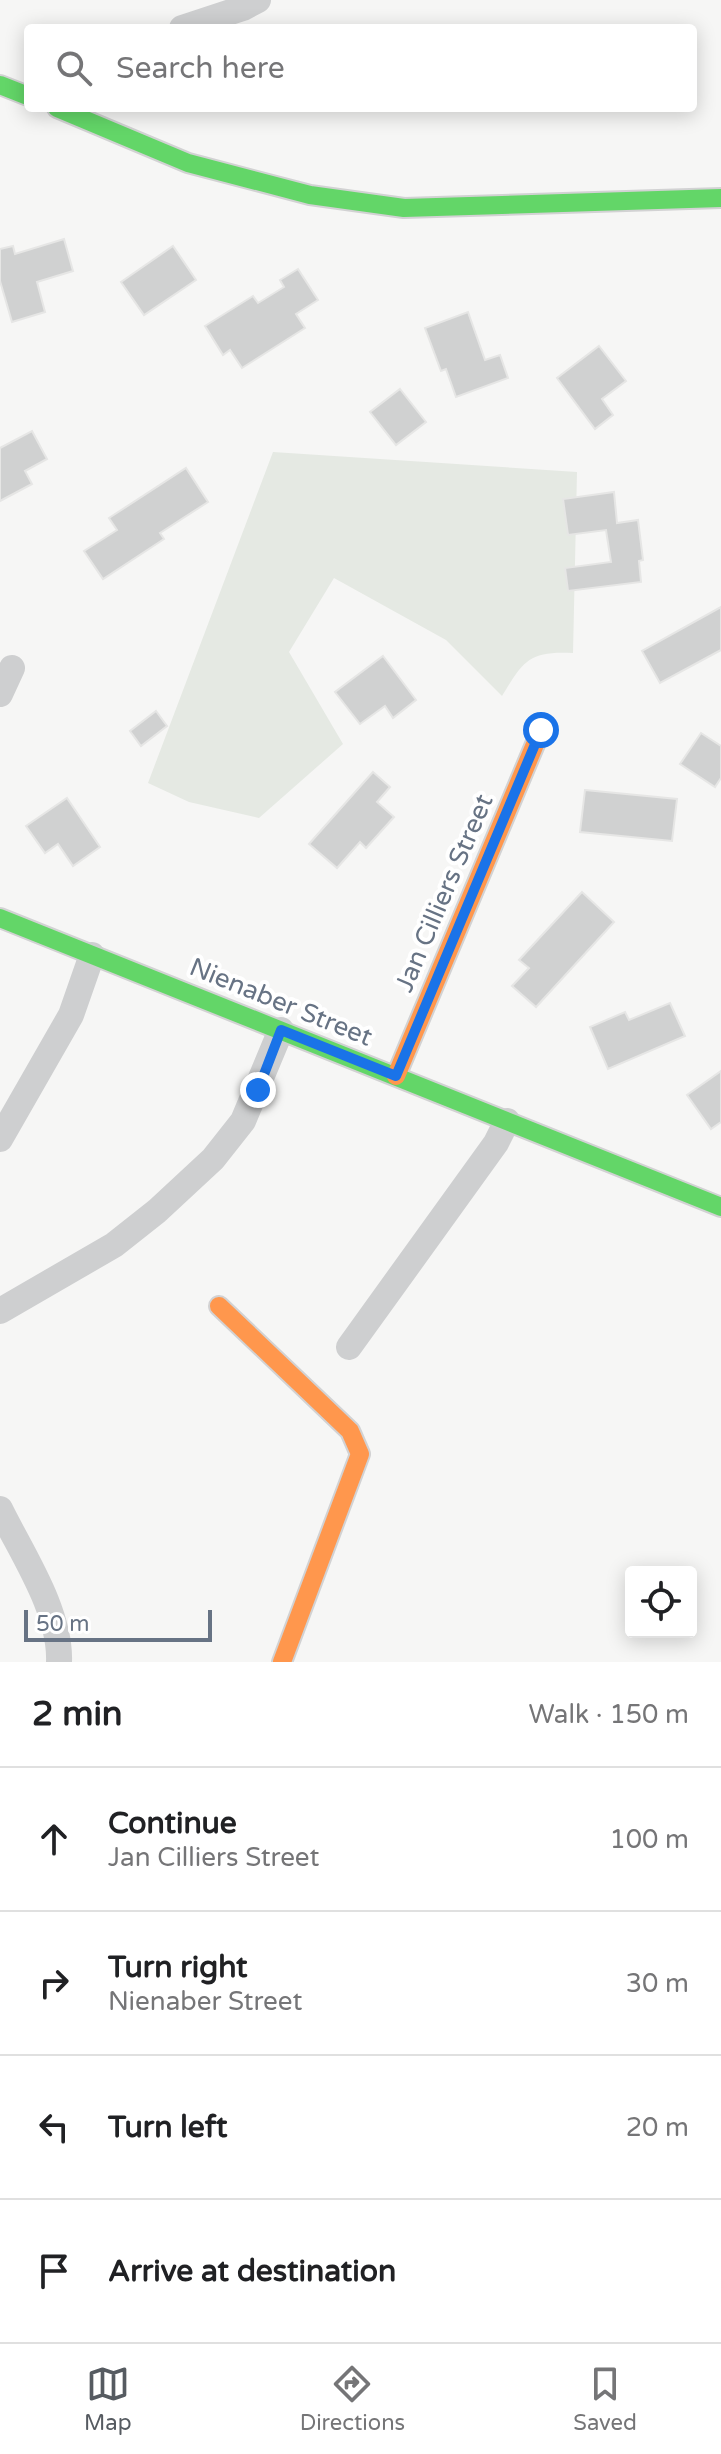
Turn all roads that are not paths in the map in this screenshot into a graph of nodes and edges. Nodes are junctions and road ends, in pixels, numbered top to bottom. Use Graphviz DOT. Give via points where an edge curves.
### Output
graph roads {
  1 [pos="258,0"];
  2 [pos="194,24"];
  3 [pos="0,85"];
  4 [pos="24,94"];
  5 [pos="67,112"];
  6 [pos="721,198"];
  7 [pos="12,668"];
  8 [pos="0,694"];
  9 [pos="541,730"];
  10 [pos="0,918"];
  11 [pos="92,955"];
  12 [pos="281,1030"];
  13 [pos="396,1076"];
  14 [pos="507,1121"];
  15 [pos="0,1139"];
  16 [pos="721,1207"];
  17 [pos="219,1306"];
  18 [pos="0,1311"];
  19 [pos="349,1347"];
  20 [pos="3,1522"];
  21 [pos="59,1662"];
  22 [pos="282,1662"];
  1 -- 2 [label="street"];
  3 -- 4 [label="street"];
  5 -- 6 [label="street" via="188,163 310,195 404,208"];
  7 -- 8 [label="street"];
  9 -- 13 [label="street, Jan Cilliers Street"];
  10 -- 11 [label="street, Nienaber Street"];
  11 -- 12 [label="street, Nienaber Street"];
  11 -- 15 [label="street" via="71,1015"];
  12 -- 13 [label="street, Nienaber Street"];
  12 -- 18 [label="street" via="243,1121 213,1159 114,1245"];
  13 -- 14 [label="street, Nienaber Street"];
  14 -- 16 [label="street, Nienaber Street"];
  14 -- 19 [label="street"];
  17 -- 22 [label="street" via="350,1431 360,1454"];
  20 -- 21 [label="street" via="54,1620"];
}
